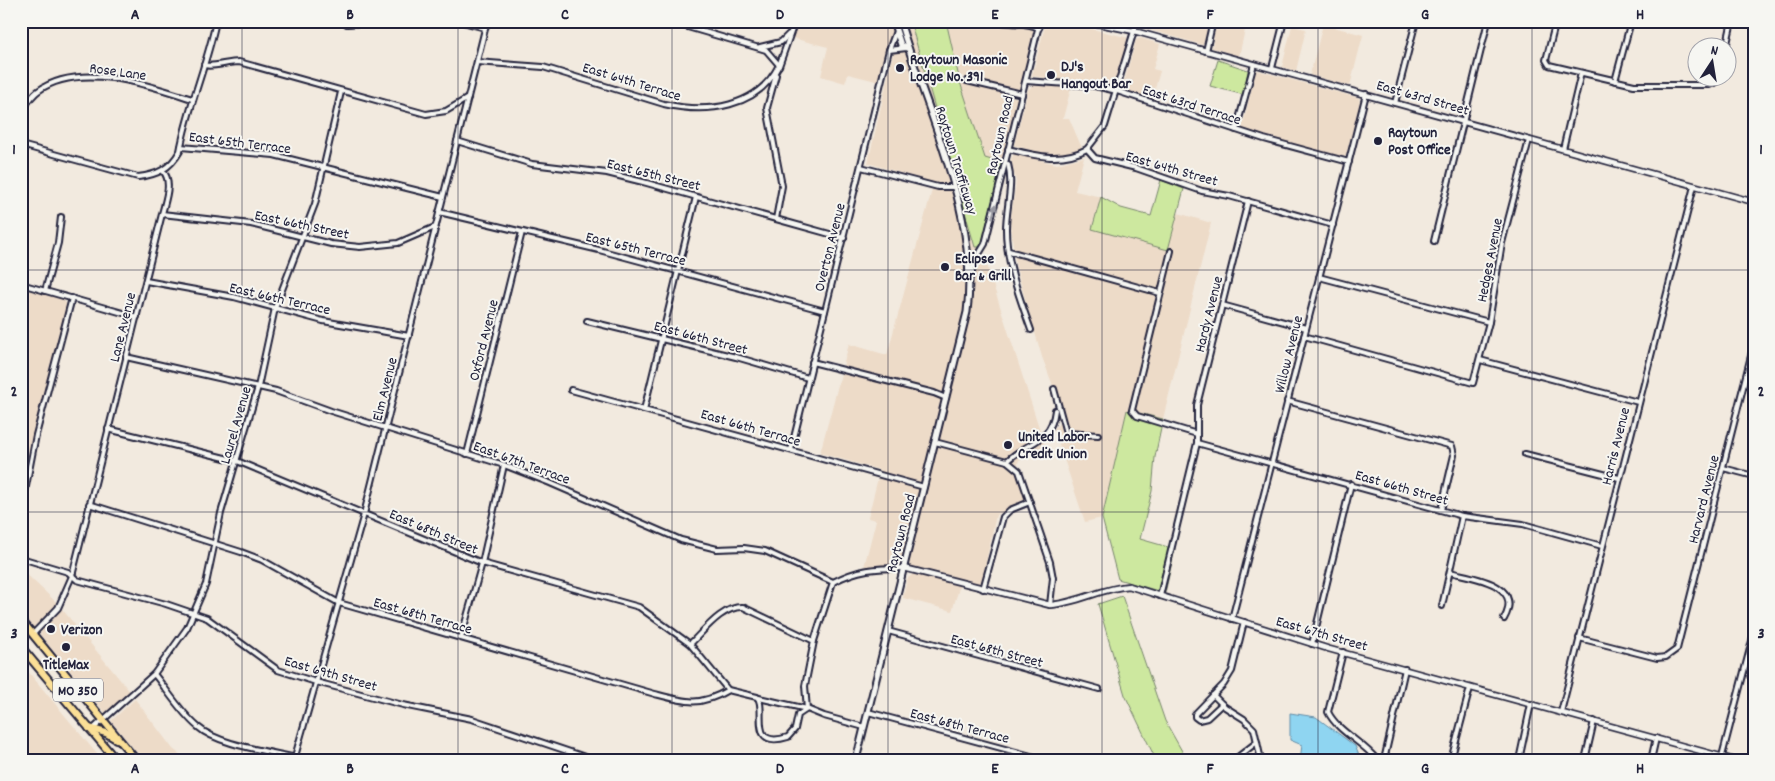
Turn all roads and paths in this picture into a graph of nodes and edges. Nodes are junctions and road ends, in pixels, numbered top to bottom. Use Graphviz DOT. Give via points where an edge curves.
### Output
graph roads {
  1 [pos="216,21"];
  2 [pos="405,21"];
  3 [pos="459,21"];
  4 [pos="487,21"];
  5 [pos="667,21"];
  6 [pos="795,21"];
  7 [pos="893,21"];
  8 [pos="900,21"];
  9 [pos="995,21"];
  10 [pos="1040,21"];
  11 [pos="1085,21"];
  12 [pos="1137,21"];
  13 [pos="1213,21"];
  14 [pos="1284,21"];
  15 [pos="1416,21"];
  16 [pos="1488,21"];
  17 [pos="1556,21"];
  18 [pos="1630,21"];
  19 [pos="1732,21"];
  20 [pos="347,24"];
  21 [pos="485,28"];
  22 [pos="792,28"];
  23 [pos="1038,28"];
  24 [pos="896,30"];
  25 [pos="1134,31"];
  26 [pos="1728,38"];
  27 [pos="758,47"];
  28 [pos="907,48"];
  29 [pos="889,50"];
  30 [pos="1206,51"];
  31 [pos="476,62"];
  32 [pos="1254,64"];
  33 [pos="204,65"];
  34 [pos="779,65"];
  35 [pos="1272,68"];
  36 [pos="1581,73"];
  37 [pos="967,81"];
  38 [pos="1026,81"];
  39 [pos="1615,81"];
  40 [pos="1688,85"];
  41 [pos="1117,91"];
  42 [pos="341,92"];
  43 [pos="1022,94"];
  44 [pos="1366,94"];
  45 [pos="468,98"];
  46 [pos="192,99"];
  47 [pos="1395,103"];
  48 [pos="21,112"];
  49 [pos="1464,122"];
  50 [pos="1236,130"];
  51 [pos="1528,140"];
  52 [pos="457,142"];
  53 [pos="21,145"];
  54 [pos="180,147"];
  55 [pos="1087,149"];
  56 [pos="1563,149"];
  57 [pos="1008,150"];
  58 [pos="1007,162"];
  59 [pos="1349,162"];
  60 [pos="324,167"];
  61 [pos="861,167"];
  62 [pos="163,171"];
  63 [pos="1694,186"];
  64 [pos="955,187"];
  65 [pos="443,197"];
  66 [pos="696,197"];
  67 [pos="1248,201"];
  68 [pos="1754,202"];
  69 [pos="439,212"];
  70 [pos="162,214"];
  71 [pos="61,217"];
  72 [pos="776,219"];
  73 [pos="1333,225"];
  74 [pos="436,228"];
  75 [pos="522,232"];
  76 [pos="304,237"];
  77 [pos="844,238"];
  78 [pos="1434,240"];
  79 [pos="1009,251"];
  80 [pos="1171,252"];
  81 [pos="678,270"];
  82 [pos="1319,277"];
  83 [pos="146,281"];
  84 [pos="969,281"];
  85 [pos="21,284"];
  86 [pos="45,291"];
  87 [pos="1160,293"];
  88 [pos="72,298"];
  89 [pos="1222,305"];
  90 [pos="276,308"];
  91 [pos="825,311"];
  92 [pos="967,312"];
  93 [pos="137,317"];
  94 [pos="587,321"];
  95 [pos="1489,322"];
  96 [pos="1306,328"];
  97 [pos="1031,330"];
  98 [pos="409,336"];
  99 [pos="1304,336"];
  100 [pos="661,338"];
  101 [pos="1754,344"];
  102 [pos="126,357"];
  103 [pos="1480,360"];
  104 [pos="812,362"];
  105 [pos="808,378"];
  106 [pos="258,387"];
  107 [pos="1054,389"];
  108 [pos="571,390"];
  109 [pos="946,398"];
  110 [pos="1287,401"];
  111 [pos="1638,402"];
  112 [pos="644,410"];
  113 [pos="1055,410"];
  114 [pos="386,428"];
  115 [pos="108,429"];
  116 [pos="1197,434"];
  117 [pos="1098,435"];
  118 [pos="935,442"];
  119 [pos="1197,443"];
  120 [pos="791,450"];
  121 [pos="467,454"];
  122 [pos="1525,454"];
  123 [pos="237,461"];
  124 [pos="1007,461"];
  125 [pos="1271,463"];
  126 [pos="504,465"];
  127 [pos="1723,468"];
  128 [pos="1754,476"];
  129 [pos="1619,478"];
  130 [pos="1351,484"];
  131 [pos="924,487"];
  132 [pos="1030,502"];
  133 [pos="89,504"];
  134 [pos="1441,510"];
  135 [pos="21,512"];
  136 [pos="364,514"];
  137 [pos="1462,516"];
  138 [pos="215,544"];
  139 [pos="1602,546"];
  140 [pos="21,558"];
  141 [pos="482,563"];
  142 [pos="904,568"];
  143 [pos="1450,572"];
  144 [pos="72,576"];
  145 [pos="832,582"];
  146 [pos="983,589"];
  147 [pos="1160,596"];
  148 [pos="339,602"];
  149 [pos="1050,605"];
  150 [pos="1442,606"];
  151 [pos="193,613"];
  152 [pos="1232,619"];
  153 [pos="1504,619"];
  154 [pos="21,620"];
  155 [pos="1244,622"];
  156 [pos="888,631"];
  157 [pos="1754,633"];
  158 [pos="33,634"];
  159 [pos="461,638"];
  160 [pos="1579,638"];
  161 [pos="814,641"];
  162 [pos="690,644"];
  163 [pos="1312,644"];
  164 [pos="21,647"];
  165 [pos="1343,652"];
  166 [pos="1405,669"];
  167 [pos="154,674"];
  168 [pos="316,682"];
  169 [pos="1470,688"];
  170 [pos="1099,689"];
  171 [pos="728,690"];
  172 [pos="1213,695"];
  173 [pos="759,698"];
  174 [pos="1222,704"];
  175 [pos="1531,704"];
  176 [pos="807,709"];
  177 [pos="868,712"];
  178 [pos="1560,712"];
  179 [pos="103,720"];
  180 [pos="1594,721"];
  181 [pos="864,727"];
  182 [pos="92,729"];
  183 [pos="1656,738"];
  184 [pos="121,742"];
  185 [pos="1257,742"];
  186 [pos="295,758"];
  187 [pos="1722,758"];
  188 [pos="116,760"];
  189 [pos="136,760"];
  190 [pos="304,760"];
  191 [pos="594,760"];
  192 [pos="856,760"];
  193 [pos="1046,760"];
  194 [pos="1234,760"];
  195 [pos="1261,760"];
  196 [pos="1377,760"];
  197 [pos="1384,760"];
  198 [pos="1451,760"];
  199 [pos="1519,760"];
  200 [pos="1585,760"];
  201 [pos="1651,760"];
  202 [pos="1734,760"];
  1 -- 33 [label="street"];
  2 -- 20 [label="street"];
  3 -- 21 [label="street"];
  4 -- 21 [label="street, Elm Avenue"];
  5 -- 27 [label="street"];
  6 -- 22 [label="street"];
  7 -- 24 [label="main road, Raytown Trafficway"];
  8 -- 28 [label="main road, Raytown Trafficway"];
  9 -- 23 [label="street" via="1012,25 1030,24"];
  10 -- 23 [label="street, Raytown Road"];
  11 -- 25 [label="street, East 63rd Street"];
  12 -- 25 [label="street"];
  13 -- 30 [label="street"];
  14 -- 35 [label="street"];
  15 -- 47 [label="street"];
  16 -- 49 [label="street"];
  17 -- 36 [label="street" via="1547,64"];
  18 -- 39 [label="street"];
  19 -- 26 [label="street"];
  21 -- 31 [label="street, Elm Avenue"];
  22 -- 27 [label="street" via="781,42"];
  22 -- 34 [label="street"];
  23 -- 38 [label="street, Raytown Road"];
  24 -- 28 [label="main road, Raytown Trafficway" via="901,45"];
  24 -- 29 [label="street, Overton Avenue"];
  25 -- 30 [label="street, East 63rd Street"];
  25 -- 41 [label="street"];
  27 -- 34 [label="street" via="766,50"];
  28 -- 29 [label="street"];
  28 -- 64 [label="main road, Raytown Trafficway"];
  29 -- 61 [label="street, Overton Avenue"];
  30 -- 32 [label="street, East 63rd Street"];
  31 -- 34 [label="street, East 64th Terrace" via="543,67 683,108 716,108 742,101 760,91 773,78"];
  31 -- 45 [label="street, Elm Avenue"];
  32 -- 35 [label="street, East 63rd Street"];
  32 -- 50 [label="street"];
  33 -- 42 [label="street" via="210,67 239,62"];
  33 -- 46 [label="street"];
  34 -- 72 [label="street" via="767,108 782,186"];
  35 -- 44 [label="street, East 63rd Street"];
  36 -- 39 [label="street"];
  36 -- 56 [label="street"];
  37 -- 43 [label="street"];
  38 -- 41 [label="street, East 63rd Terrace" via="1095,86"];
  38 -- 43 [label="street, Raytown Road"];
  39 -- 40 [label="street" via="1651,86"];
  41 -- 50 [label="street, East 63rd Terrace"];
  41 -- 55 [label="street" via="1105,126"];
  42 -- 45 [label="street" via="426,114 446,111"];
  42 -- 60 [label="street, Laurel Avenue"];
  43 -- 57 [label="street, Raytown Road"];
  44 -- 47 [label="street, East 63rd Street"];
  44 -- 59 [label="street, Willow Avenue"];
  45 -- 52 [label="street, Elm Avenue"];
  46 -- 48 [label="street, Rose Lane" via="119,79 75,77 38,91"];
  46 -- 54 [label="street"];
  47 -- 49 [label="street, East 63rd Street"];
  49 -- 51 [label="street, East 63rd Street"];
  49 -- 78 [label="street"];
  50 -- 59 [label="street, East 63rd Terrace"];
  51 -- 56 [label="street, East 63rd Street"];
  51 -- 95 [label="street, Hedges Avenue" via="1502,243"];
  52 -- 65 [label="street, Elm Avenue"];
  52 -- 66 [label="street, East 65th Street" via="532,164 607,173"];
  53 -- 62 [label="street" via="138,176 151,176"];
  54 -- 60 [label="street, East 65th Terrace" via="274,155"];
  54 -- 62 [label="street" via="175,159"];
  55 -- 57 [label="street" via="1055,158"];
  55 -- 67 [label="street, East 64th Street" via="1095,158 1136,168 1202,191"];
  56 -- 63 [label="street, East 63rd Street"];
  57 -- 58 [label="street, Raytown Road"];
  58 -- 79 [label="street" via="1010,173 1006,230"];
  84 -- 58 [label="street, Raytown Road, one-way" via="974,262 985,244"];
  59 -- 73 [label="street, Willow Avenue"];
  60 -- 65 [label="street, East 65th Terrace"];
  60 -- 76 [label="street, Laurel Avenue"];
  61 -- 64 [label="street" via="938,187"];
  61 -- 77 [label="street, Overton Avenue"];
  62 -- 70 [label="street, Lane Avenue" via="168,184"];
  63 -- 68 [label="street, East 63rd Street"];
  63 -- 111 [label="street, Harris Avenue"];
  64 -- 84 [label="main road, Raytown Trafficway" via="966,238"];
  65 -- 69 [label="street, Elm Avenue"];
  66 -- 72 [label="street, East 65th Street"];
  66 -- 81 [label="street"];
  67 -- 73 [label="street, East 64th Street"];
  67 -- 89 [label="street, Hardy Avenue"];
  69 -- 74 [label="street, Elm Avenue"];
  69 -- 75 [label="street, East 65th Terrace"];
  70 -- 76 [label="street, East 66th Street" via="251,224"];
  70 -- 83 [label="street, Lane Avenue"];
  71 -- 86 [label="street" via="58,243"];
  72 -- 77 [label="street, East 65th Street"];
  73 -- 82 [label="street, Willow Avenue"];
  74 -- 76 [label="street, East 66th Street" via="398,243 380,246 344,246"];
  74 -- 98 [label="street, Elm Avenue"];
  75 -- 81 [label="street, East 65th Terrace"];
  75 -- 121 [label="street, Oxford Avenue"];
  76 -- 90 [label="street, Laurel Avenue"];
  77 -- 91 [label="street, Overton Avenue"];
  79 -- 87 [label="street"];
  79 -- 97 [label="street"];
  80 -- 87 [label="street"];
  81 -- 91 [label="street, East 65th Terrace"];
  81 -- 100 [label="street"];
  82 -- 95 [label="street"];
  82 -- 96 [label="street, Willow Avenue"];
  83 -- 90 [label="street, East 66th Terrace"];
  83 -- 93 [label="street, Lane Avenue"];
  84 -- 92 [label="main road, Raytown Trafficway"];
  85 -- 86 [label="street"];
  86 -- 88 [label="street"];
  87 -- 116 [label="street" via="1132,404 1133,412"];
  88 -- 93 [label="street"];
  88 -- 135 [label="street" via="36,435"];
  89 -- 96 [label="street"];
  89 -- 116 [label="street, Hardy Avenue" via="1197,405"];
  90 -- 98 [label="street, East 66th Terrace" via="323,321"];
  90 -- 106 [label="street, Laurel Avenue"];
  91 -- 104 [label="street, Overton Avenue"];
  92 -- 109 [label="main road, Raytown Road"];
  93 -- 102 [label="street, Lane Avenue"];
  94 -- 100 [label="street, East 66th Street"];
  95 -- 103 [label="street, Hedges Avenue"];
  96 -- 99 [label="street, Willow Avenue"];
  98 -- 114 [label="street, Elm Avenue"];
  99 -- 103 [label="street, Hedges Avenue" via="1471,383 1475,380"];
  99 -- 110 [label="street, Willow Avenue"];
  100 -- 105 [label="street, East 66th Street"];
  100 -- 112 [label="street"];
  101 -- 127 [label="street, Harvard Avenue"];
  102 -- 106 [label="street, East 67th Terrace"];
  102 -- 115 [label="street, Lane Avenue"];
  103 -- 111 [label="street"];
  104 -- 105 [label="street, Overton Avenue"];
  104 -- 109 [label="street"];
  105 -- 120 [label="street, Overton Avenue"];
  106 -- 114 [label="street, East 67th Terrace"];
  106 -- 123 [label="street, Laurel Avenue"];
  107 -- 117 [label="street" via="1066,433"];
  108 -- 112 [label="street, East 66th Terrace"];
  109 -- 118 [label="main road, Raytown Road"];
  110 -- 125 [label="street, Willow Avenue"];
  110 -- 134 [label="street" via="1453,447"];
  111 -- 129 [label="street, Harris Avenue"];
  112 -- 120 [label="street, East 66th Terrace"];
  113 -- 124 [label="street" via="1049,432"];
  114 -- 121 [label="street, East 67th Terrace"];
  114 -- 136 [label="street, Elm Avenue"];
  115 -- 123 [label="street, East 68th Street"];
  115 -- 133 [label="street, Lane Avenue"];
  116 -- 119 [label="street, Hardy Avenue"];
  118 -- 124 [label="street"];
  118 -- 131 [label="main road, Raytown Road"];
  119 -- 125 [label="street, East 66th Street"];
  119 -- 147 [label="street"];
  120 -- 131 [label="street, East 66th Terrace"];
  121 -- 126 [label="street, East 67th Terrace"];
  122 -- 129 [label="street"];
  123 -- 136 [label="street, East 68th Street"];
  123 -- 138 [label="street, Laurel Avenue"];
  124 -- 132 [label="street" via="1019,471"];
  125 -- 130 [label="street, East 66th Street"];
  125 -- 152 [label="street, Willow Avenue"];
  126 -- 141 [label="street"];
  126 -- 145 [label="street, East 67th Terrace" via="681,540 716,549 744,548 765,552"];
  127 -- 128 [label="street"];
  127 -- 160 [label="street, Harvard Avenue" via="1677,649 1668,656 1657,658"];
  129 -- 139 [label="street, Harris Avenue"];
  130 -- 134 [label="street, East 66th Street"];
  130 -- 163 [label="street"];
  131 -- 142 [label="main road, Raytown Road"];
  132 -- 146 [label="street" via="1010,510 1003,517"];
  132 -- 149 [label="street" via="1050,562 1053,578"];
  133 -- 138 [label="street, East 68th Terrace"];
  133 -- 144 [label="street, Lane Avenue"];
  134 -- 137 [label="street, East 66th Street"];
  136 -- 141 [label="street, East 68th Street"];
  136 -- 148 [label="street, Elm Avenue"];
  137 -- 139 [label="street, East 66th Street" via="1523,524"];
  137 -- 143 [label="street"];
  138 -- 148 [label="street, East 68th Terrace" via="262,560"];
  138 -- 151 [label="street, Laurel Avenue" via="206,584"];
  139 -- 160 [label="street, Harris Avenue"];
  140 -- 144 [label="street, East 69th Street"];
  141 -- 159 [label="street"];
  141 -- 162 [label="street, East 68th Street" via="639,607"];
  142 -- 145 [label="street" via="855,571"];
  142 -- 146 [label="street, East 67th Street"];
  142 -- 156 [label="main road, Raytown Road"];
  143 -- 150 [label="street"];
  143 -- 153 [label="street" via="1497,586 1509,602"];
  144 -- 151 [label="street, East 69th Street"];
  144 -- 158 [label="street, Lane Avenue" via="58,608"];
  145 -- 161 [label="street"];
  146 -- 149 [label="street, East 67th Street"];
  147 -- 149 [label="street, East 67th Street" via="1129,586 1067,604"];
  147 -- 152 [label="street, East 67th Street"];
  148 -- 159 [label="street, East 68th Terrace"];
  148 -- 168 [label="street, Elm Avenue"];
  151 -- 167 [label="street, Laurel Avenue" via="181,637"];
  151 -- 168 [label="street, East 69th Street" via="216,624 271,667"];
  152 -- 155 [label="street, East 67th Street"];
  154 -- 158 [label="highway, MO 350"];
  155 -- 163 [label="street, East 67th Street"];
  155 -- 172 [label="street" via="1232,671"];
  156 -- 170 [label="street, East 68th Street"];
  156 -- 177 [label="main road, Raytown Road"];
  157 -- 187 [label="street"];
  158 -- 179 [label="highway, MO 350"];
  159 -- 171 [label="street, East 68th Terrace" via="686,702 708,700"];
  160 -- 178 [label="street, Harris Avenue"];
  161 -- 162 [label="street" via="735,606"];
  161 -- 176 [label="street" via="805,686"];
  162 -- 171 [label="street, East 68th Street"];
  163 -- 165 [label="street, East 67th Street"];
  164 -- 182 [label="highway, MO 350"];
  165 -- 166 [label="street, East 67th Street"];
  165 -- 196 [label="street" via="1328,712 1332,720"];
  166 -- 169 [label="street, East 67th Street"];
  166 -- 197 [label="street"];
  167 -- 179 [label="street, Laurel Avenue"];
  167 -- 186 [label="street" via="206,733"];
  168 -- 186 [label="street, Elm Avenue"];
  168 -- 191 [label="street, East 69th Street" via="472,719"];
  169 -- 175 [label="street, East 67th Street"];
  169 -- 198 [label="street"];
  171 -- 173 [label="street"];
  172 -- 174 [label="street"];
  172 -- 174 [label="street" via="1195,714 1196,719 1207,718"];
  173 -- 176 [label="street"];
  173 -- 176 [label="street" via="760,727 772,738 788,737 795,729 798,715"];
  174 -- 185 [label="street" via="1254,729"];
  175 -- 178 [label="street, East 67th Street"];
  175 -- 199 [label="street"];
  176 -- 181 [label="street"];
  177 -- 181 [label="main road, Raytown Road"];
  177 -- 193 [label="street, East 68th Terrace"];
  178 -- 180 [label="street, East 67th Street"];
  179 -- 182 [label="street, Laurel Avenue"];
  179 -- 184 [label="highway, MO 350"];
  180 -- 183 [label="street, East 67th Street"];
  180 -- 200 [label="street"];
  181 -- 192 [label="main road, Raytown Road"];
  182 -- 184 [label="highway"];
  182 -- 188 [label="highway, MO 350"];
  183 -- 187 [label="street, East 67th Street"];
  183 -- 201 [label="street"];
  184 -- 189 [label="highway, MO 350"];
  185 -- 194 [label="street"];
  185 -- 195 [label="street"];
  186 -- 190 [label="street"];
  187 -- 202 [label="street, East 67th Street"];
}
